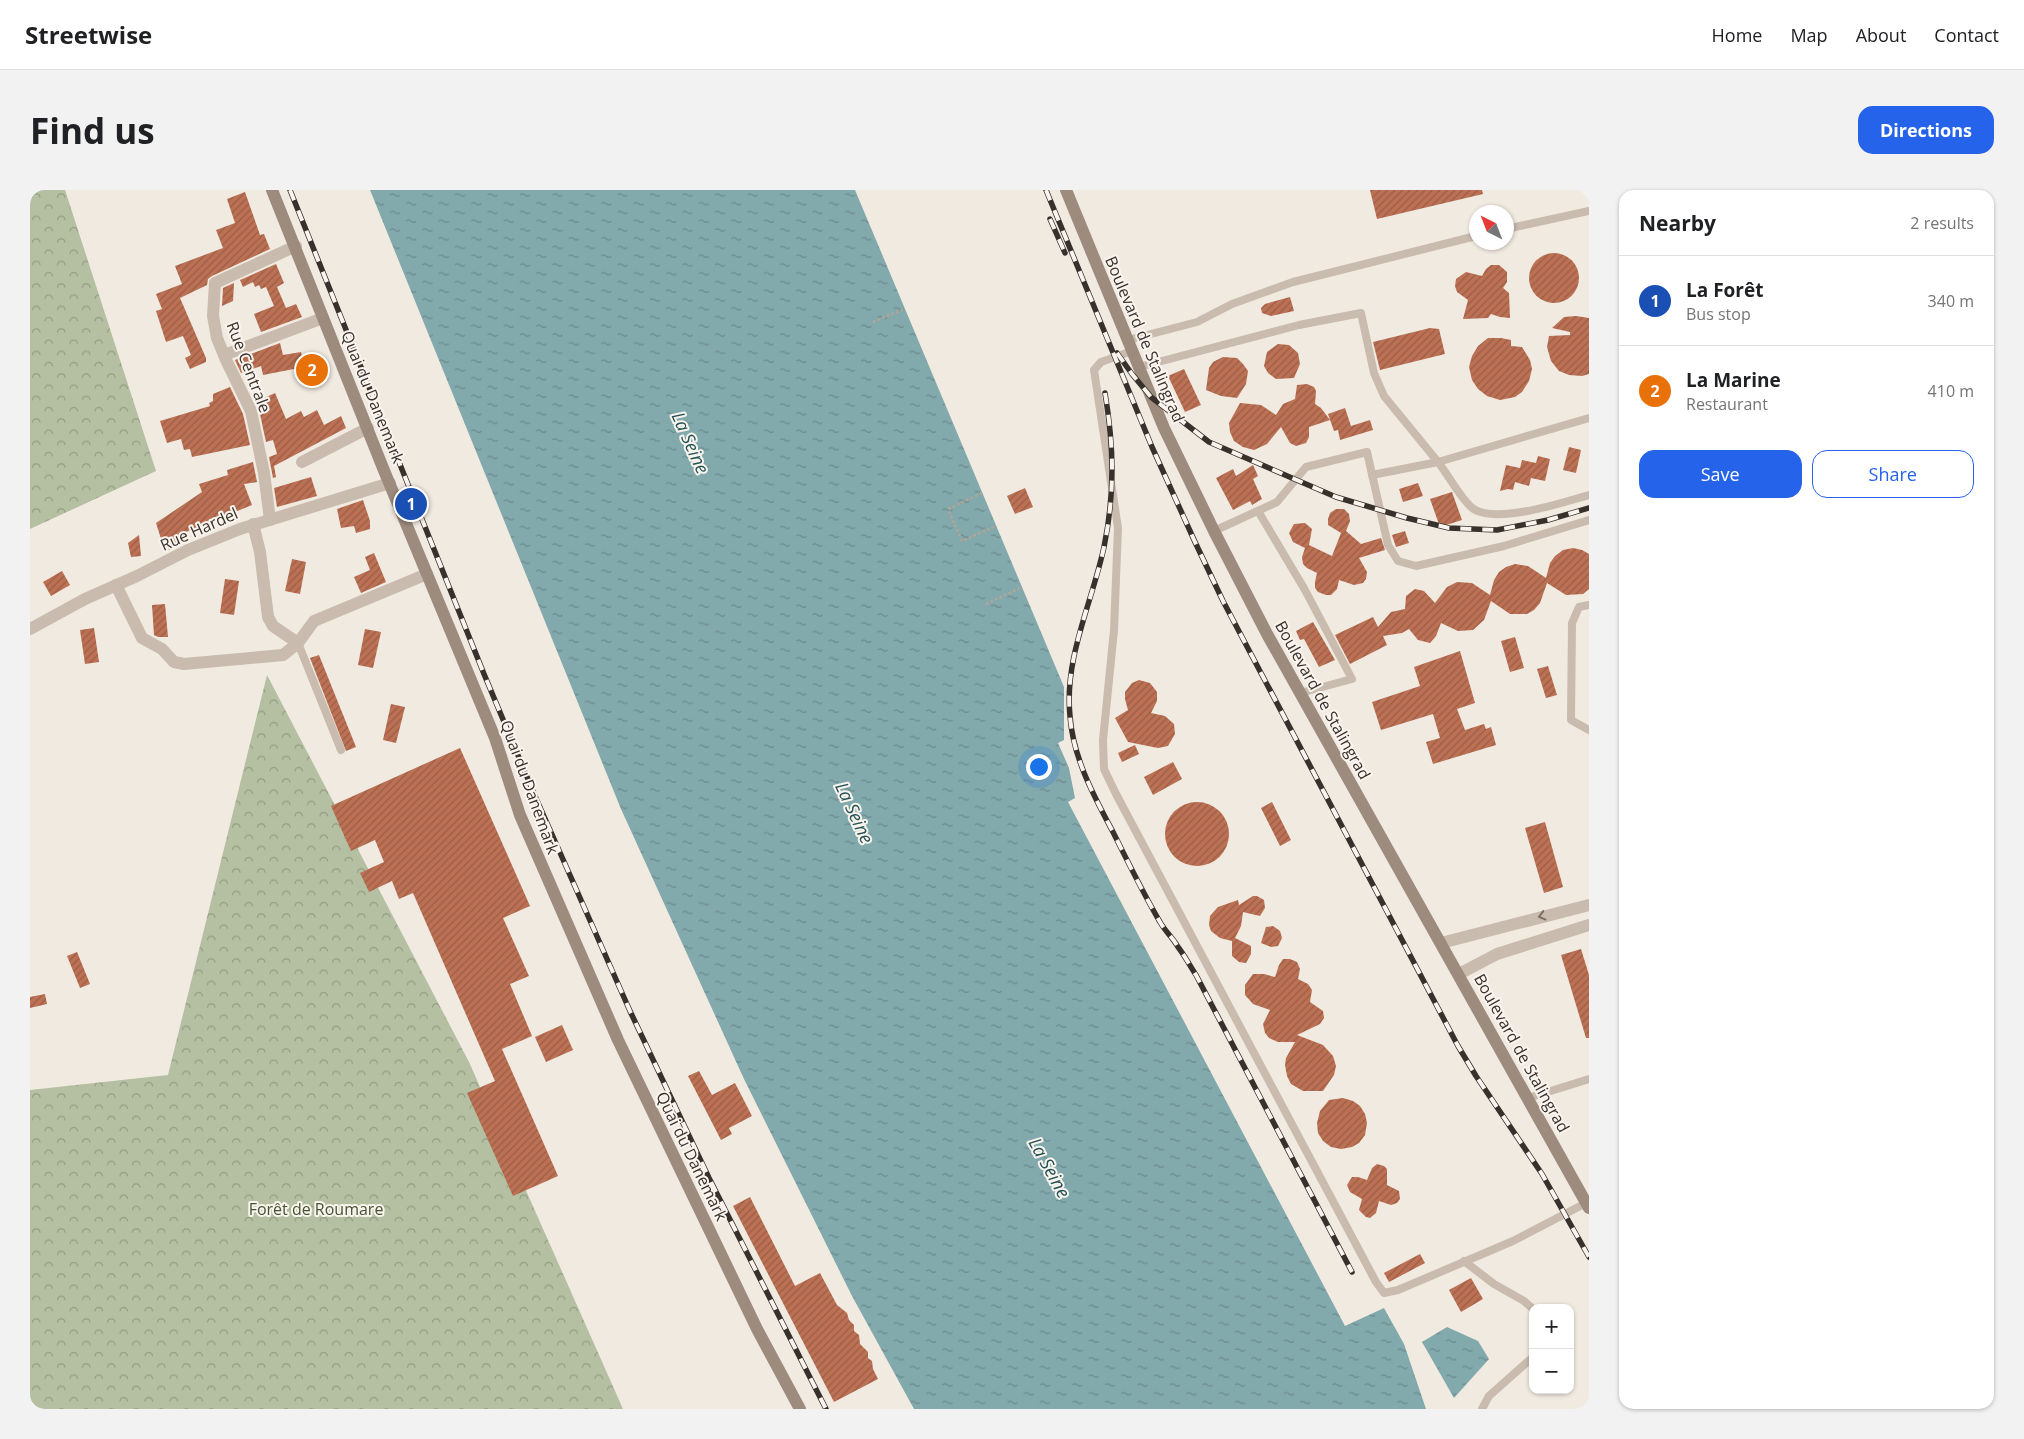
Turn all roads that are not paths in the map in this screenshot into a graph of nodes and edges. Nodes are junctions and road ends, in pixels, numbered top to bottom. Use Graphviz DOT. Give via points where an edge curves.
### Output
graph roads {
  1 [pos="272,190"];
  2 [pos="1066,190"];
  3 [pos="1589,211"];
  4 [pos="1514,227"];
  5 [pos="1469,238"];
  6 [pos="296,246"];
  7 [pos="323,318"];
  8 [pos="1130,345"];
  9 [pos="224,355"];
  10 [pos="1139,367"];
  11 [pos="1589,418"];
  12 [pos="368,428"];
  13 [pos="302,462"];
  14 [pos="1438,462"];
  15 [pos="1372,475"];
  16 [pos="390,483"];
  17 [pos="1589,495"];
  18 [pos="1258,510"];
  19 [pos="270,520"];
  20 [pos="1589,520"];
  21 [pos="253,524"];
  22 [pos="1214,531"];
  23 [pos="427,574"];
  24 [pos="116,585"];
  25 [pos="1589,605"];
  26 [pos="30,629"];
  27 [pos="298,643"];
  28 [pos="1300,693"];
  29 [pos="1589,730"];
  30 [pos="340,750"];
  31 [pos="1589,905"];
  32 [pos="1589,925"];
  33 [pos="1442,943"];
  34 [pos="1459,974"];
  35 [pos="1589,1079"];
  36 [pos="1528,1098"];
  37 [pos="1588,1205"];
  38 [pos="1464,1261"];
  39 [pos="1529,1305"];
  40 [pos="1529,1361"];
  41 [pos="800,1409"];
  42 [pos="1482,1409"];
  1 -- 6 [label="main road, Quai du Danemark"];
  2 -- 8 [label="main road, Boulevard de Stalingrad"];
  3 -- 4 [label="lane"];
  5 -- 8 [label="lane" via="1293,282 1232,304 1197,322"];
  6 -- 7 [label="main road, Quai du Danemark"];
  6 -- 9 [label="street, Rue Centrale" via="215,283 213,316"];
  7 -- 9 [label="street"];
  7 -- 12 [label="main road, Quai du Danemark"];
  8 -- 10 [label="main road, Boulevard de Stalingrad"];
  8 -- 38 [label="lane" via="1101,362 1094,370 1118,528 1114,630 1103,740 1104,769 1376,1282 1384,1292 1398,1290"];
  9 -- 19 [label="street, Rue Centrale" via="251,411"];
  10 -- 14 [label="lane" via="1299,325 1361,313 1374,373 1384,396"];
  10 -- 22 [label="main road, Boulevard de Stalingrad" via="1164,428"];
  11 -- 14 [label="lane"];
  12 -- 13 [label="street"];
  12 -- 16 [label="main road, Quai du Danemark"];
  14 -- 15 [label="lane"];
  14 -- 17 [label="lane" via="1471,508 1486,515 1530,511"];
  15 -- 18 [label="lane" via="1367,452 1306,467 1277,502"];
  15 -- 20 [label="lane" via="1388,545 1398,560 1416,566 1504,546"];
  16 -- 19 [label="street, Rue Hardel"];
  16 -- 23 [label="main road, Quai du Danemark"];
  18 -- 22 [label="lane"];
  18 -- 28 [label="lane" via="1352,679"];
  19 -- 21 [label="street, Rue Hardel"];
  21 -- 24 [label="street, Rue Hardel" via="188,550"];
  21 -- 27 [label="street" via="268,617 273,626"];
  22 -- 28 [label="main road, Boulevard de Stalingrad"];
  23 -- 27 [label="street" via="314,621"];
  23 -- 41 [label="main road, Quai du Danemark" via="495,738 520,815 618,1040"];
  24 -- 26 [label="street, Rue Hardel"];
  24 -- 27 [label="street" via="142,638 162,649 174,662 184,664 283,655"];
  25 -- 29 [label="lane" via="1579,608 1572,623 1571,720"];
  27 -- 30 [label="lane"];
  28 -- 33 [label="main road, Boulevard de Stalingrad"];
  31 -- 33 [label="street, one-way"];
  32 -- 34 [label="street" via="1497,954"];
  33 -- 34 [label="main road, Boulevard de Stalingrad"];
  34 -- 36 [label="main road, Boulevard de Stalingrad"];
  35 -- 36 [label="lane"];
  36 -- 37 [label="main road, Boulevard de Stalingrad"];
  37 -- 38 [label="lane"];
  38 -- 39 [label="lane"];
  40 -- 42 [label="lane" via="1489,1396"];
}
